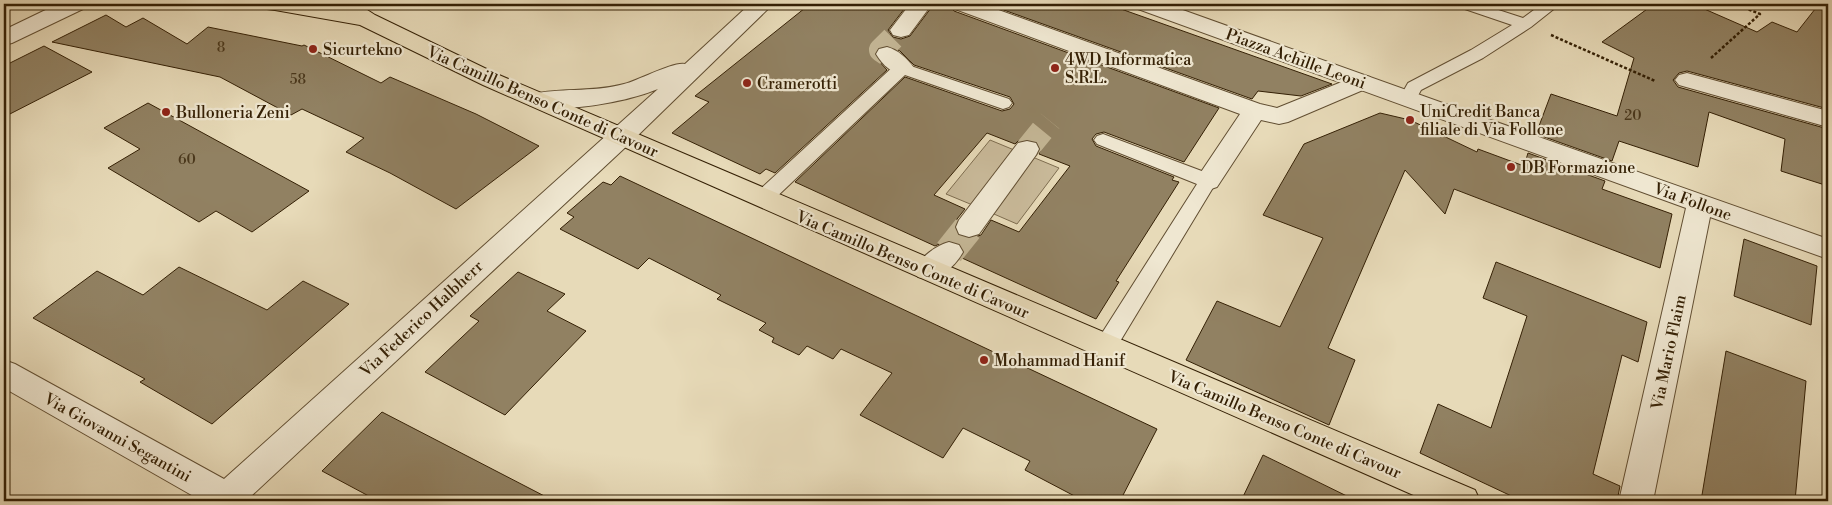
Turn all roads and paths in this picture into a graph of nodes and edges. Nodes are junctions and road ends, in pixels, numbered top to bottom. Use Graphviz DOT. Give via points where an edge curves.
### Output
graph roads {
  1 [pos="75,4"];
  2 [pos="274,4"];
  3 [pos="344,4"];
  4 [pos="762,4"];
  5 [pos="922,4"];
  6 [pos="963,4"];
  7 [pos="1146,4"];
  8 [pos="1465,4"];
  9 [pos="1552,4"];
  10 [pos="1735,4"];
  11 [pos="367,20"];
  12 [pos="1525,24"];
  13 [pos="902,30"];
  14 [pos="4,38"];
  15 [pos="709,55"];
  16 [pos="1688,80"];
  17 [pos="1362,82"];
  18 [pos="1408,98"];
  19 [pos="537,100"];
  20 [pos="1003,103"];
  21 [pos="1255,111"];
  22 [pos="1444,113"];
  23 [pos="1828,119"];
  24 [pos="621,137"];
  25 [pos="1103,140"];
  26 [pos="1027,149"];
  27 [pos="1208,181"];
  28 [pos="762,199"];
  29 [pos="1700,203"];
  30 [pos="969,226"];
  31 [pos="1828,249"];
  32 [pos="1105,347"];
  33 [pos="4,373"];
  34 [pos="227,500"];
  35 [pos="1463,501"];
  36 [pos="1636,501"];
  1 -- 14 [label="street"];
  2 -- 11 [label="main road, Via Camillo Benso Conte di Cavour"];
  3 -- 11 [label="main road, Via Camillo Benso Conte di Cavour"];
  4 -- 15 [label="street, Via Federico Halbherr"];
  5 -- 13 [label="street"];
  6 -- 21 [label="street"];
  7 -- 17 [label="street, Piazza Achille Leoni"];
  8 -- 12 [label="lane"];
  9 -- 12 [label="lane"];
  10 -- 16 [label="path" via="1760,14"];
  11 -- 19 [label="main road, Via Camillo Benso Conte di Cavour"];
  12 -- 16 [label="path" via="1678,91"];
  12 -- 18 [label="lane" via="1414,87"];
  15 -- 19 [label="street" via="653,84 624,93 594,99"];
  15 -- 24 [label="street, Via Federico Halbherr"];
  16 -- 23 [label="street"];
  17 -- 18 [label="street, Piazza Achille Leoni"];
  17 -- 21 [label="street" via="1280,116"];
  18 -- 22 [label="street, Piazza Achille Leoni"];
  19 -- 24 [label="main road, Via Camillo Benso Conte di Cavour"];
  20 -- 28 [label="lane" via="895,61"];
  21 -- 27 [label="street"];
  22 -- 29 [label="street, Via Follone"];
  24 -- 28 [label="main road, Via Camillo Benso Conte di Cavour"];
  24 -- 34 [label="street, Via Federico Halbherr"];
  25 -- 27 [label="lane"];
  26 -- 30 [label="street"];
  27 -- 32 [label="lane"];
  28 -- 32 [label="main road, Via Camillo Benso Conte di Cavour" via="938,261"];
  29 -- 31 [label="street, Via Follone"];
  29 -- 36 [label="street, Via Mario Flaim"];
  32 -- 35 [label="main road, Via Camillo Benso Conte di Cavour"];
  33 -- 34 [label="street, Via Giovanni Segantini"];
}
